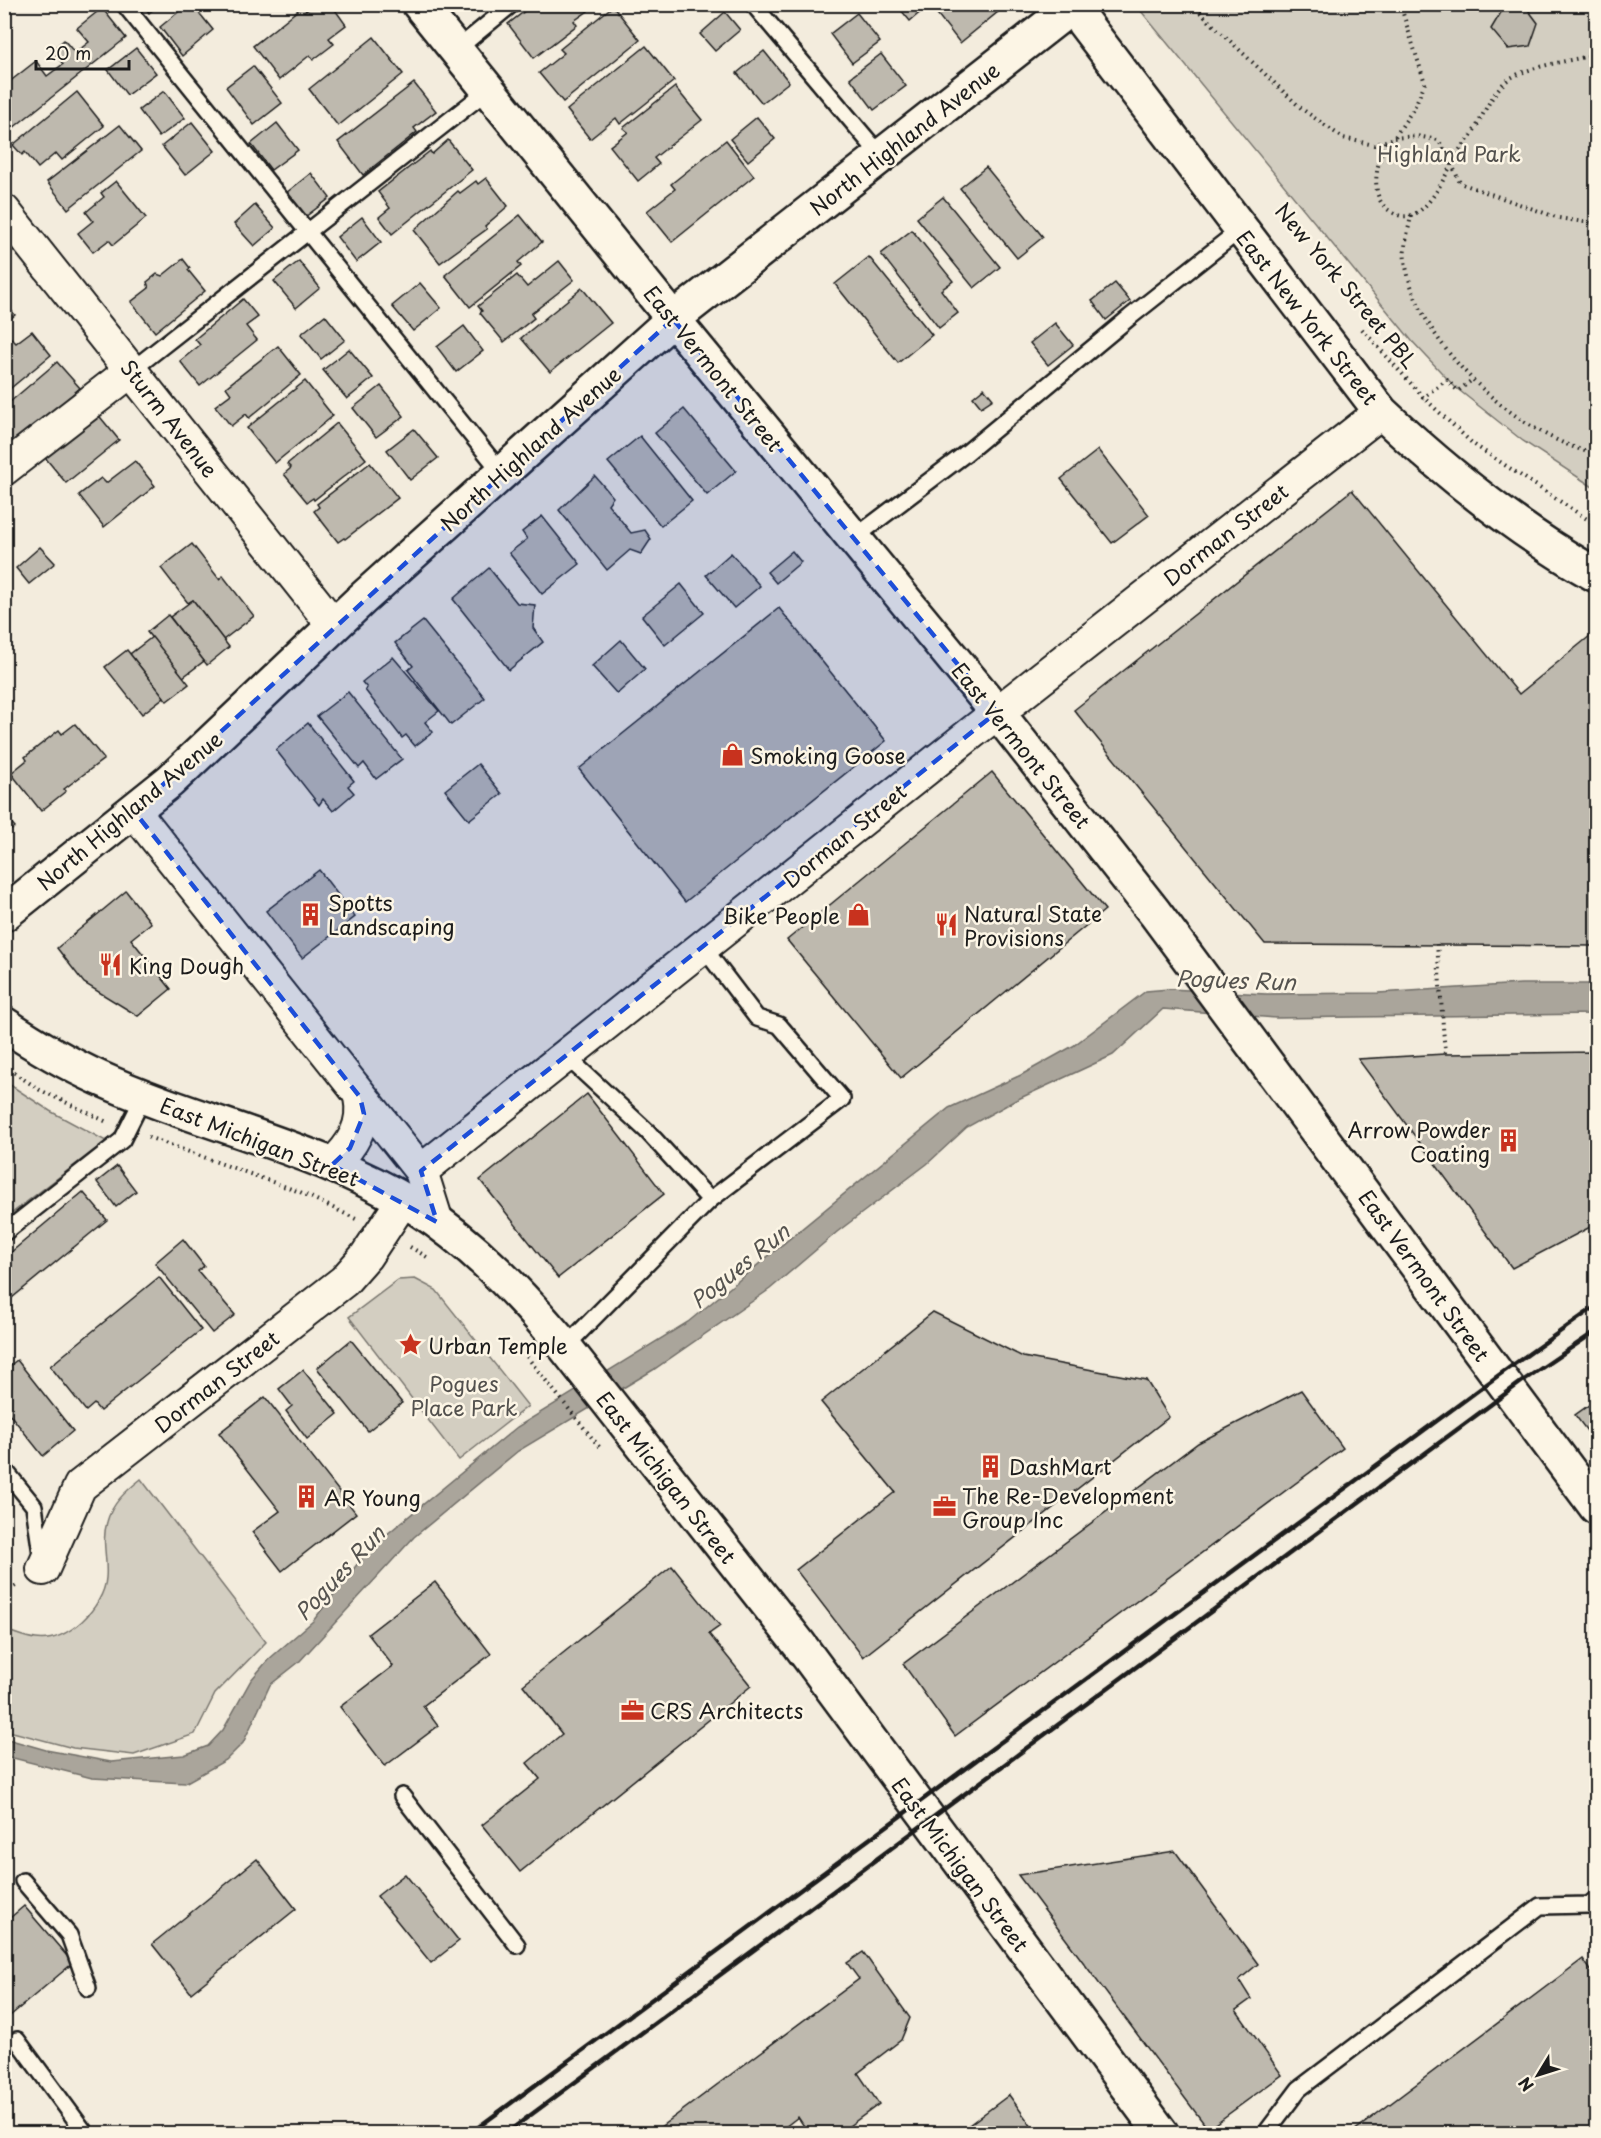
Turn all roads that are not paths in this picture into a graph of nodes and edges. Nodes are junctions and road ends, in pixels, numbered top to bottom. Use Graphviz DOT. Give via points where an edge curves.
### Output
graph roads {
  1 [pos="124,4"];
  2 [pos="419,4"];
  3 [pos="512,4"];
  4 [pos="753,4"];
  5 [pos="1074,5"];
  6 [pos="456,50"];
  7 [pos="488,90"];
  8 [pos="881,156"];
  9 [pos="4,211"];
  10 [pos="1241,229"];
  11 [pos="307,232"];
  12 [pos="673,319"];
  13 [pos="132,369"];
  14 [pos="1382,412"];
  15 [pos="4,469"];
  16 [pos="502,473"];
  17 [pos="854,538"];
  18 [pos="1596,574"];
  19 [pos="334,626"];
  20 [pos="998,712"];
  21 [pos="134,811"];
  22 [pos="4,914"];
  23 [pos="703,947"];
  24 [pos="4,1024"];
  25 [pos="566,1056"];
  26 [pos="144,1096"];
  27 [pos="360,1097"];
  28 [pos="332,1165"];
  29 [pos="421,1171"];
  30 [pos="403,1200"];
  31 [pos="710,1200"];
  32 [pos="437,1222"];
  33 [pos="4,1233"];
  34 [pos="567,1349"];
  35 [pos="4,1469"];
  36 [pos="1596,1506"];
  37 [pos="43,1569"];
  38 [pos="402,1796"];
  39 [pos="23,1881"];
  40 [pos="1596,1899"];
  41 [pos="517,1945"];
  42 [pos="88,1988"];
  43 [pos="17,2040"];
  44 [pos="86,2133"];
  45 [pos="1162,2133"];
  46 [pos="1265,2133"];
  1 -- 11 [label="lane"];
  2 -- 6 [label="street, East Vermont Street"];
  3 -- 6 [label="lane"];
  4 -- 8 [label="lane"];
  5 -- 8 [label="street, North Highland Avenue"];
  5 -- 10 [label="street, East New York Street"];
  6 -- 7 [label="street, East Vermont Street"];
  7 -- 11 [label="lane"];
  7 -- 12 [label="street, East Vermont Street"];
  8 -- 12 [label="street, North Highland Avenue"];
  9 -- 13 [label="street, Sturm Avenue"];
  10 -- 14 [label="street, East New York Street"];
  10 -- 17 [label="lane" via="965,454"];
  11 -- 13 [label="lane"];
  11 -- 16 [label="lane"];
  12 -- 16 [label="street, North Highland Avenue"];
  12 -- 17 [label="street, East Vermont Street"];
  13 -- 15 [label="street"];
  13 -- 19 [label="street, Sturm Avenue"];
  14 -- 18 [label="street, East New York Street" via="1434,462 1486,502"];
  14 -- 20 [label="street, Dorman Street"];
  16 -- 19 [label="street, North Highland Avenue"];
  17 -- 20 [label="street, East Vermont Street"];
  19 -- 21 [label="street, North Highland Avenue"];
  20 -- 23 [label="street, Dorman Street"];
  20 -- 36 [label="street, East Vermont Street" via="1242,1026"];
  21 -- 22 [label="street, North Highland Avenue"];
  21 -- 27 [label="street"];
  23 -- 25 [label="street, Dorman Street"];
  23 -- 31 [label="lane" via="757,1018 779,1025 842,1099"];
  24 -- 26 [label="street, East Michigan Street" via="72,1065"];
  25 -- 29 [label="street, Dorman Street"];
  25 -- 31 [label="lane" via="647,1131"];
  26 -- 28 [label="street, East Michigan Street"];
  26 -- 33 [label="lane" via="122,1140"];
  27 -- 28 [label="street" via="364,1114 350,1148"];
  27 -- 29 [label="street"];
  28 -- 30 [label="street, East Michigan Street"];
  29 -- 32 [label="street"];
  30 -- 32 [label="street, East Michigan Street"];
  30 -- 37 [label="street, Dorman Street" via="366,1256 344,1281 80,1486"];
  31 -- 34 [label="lane"];
  32 -- 34 [label="street, East Michigan Street" via="511,1287"];
  34 -- 45 [label="street, East Michigan Street" via="798,1644"];
  35 -- 37 [label="lane" via="34,1506"];
  38 -- 41 [label="lane"];
  39 -- 42 [label="lane" via="69,1935"];
  40 -- 46 [label="lane" via="1588,1905 1540,1906 1299,2089"];
  43 -- 44 [label="lane"];
}
